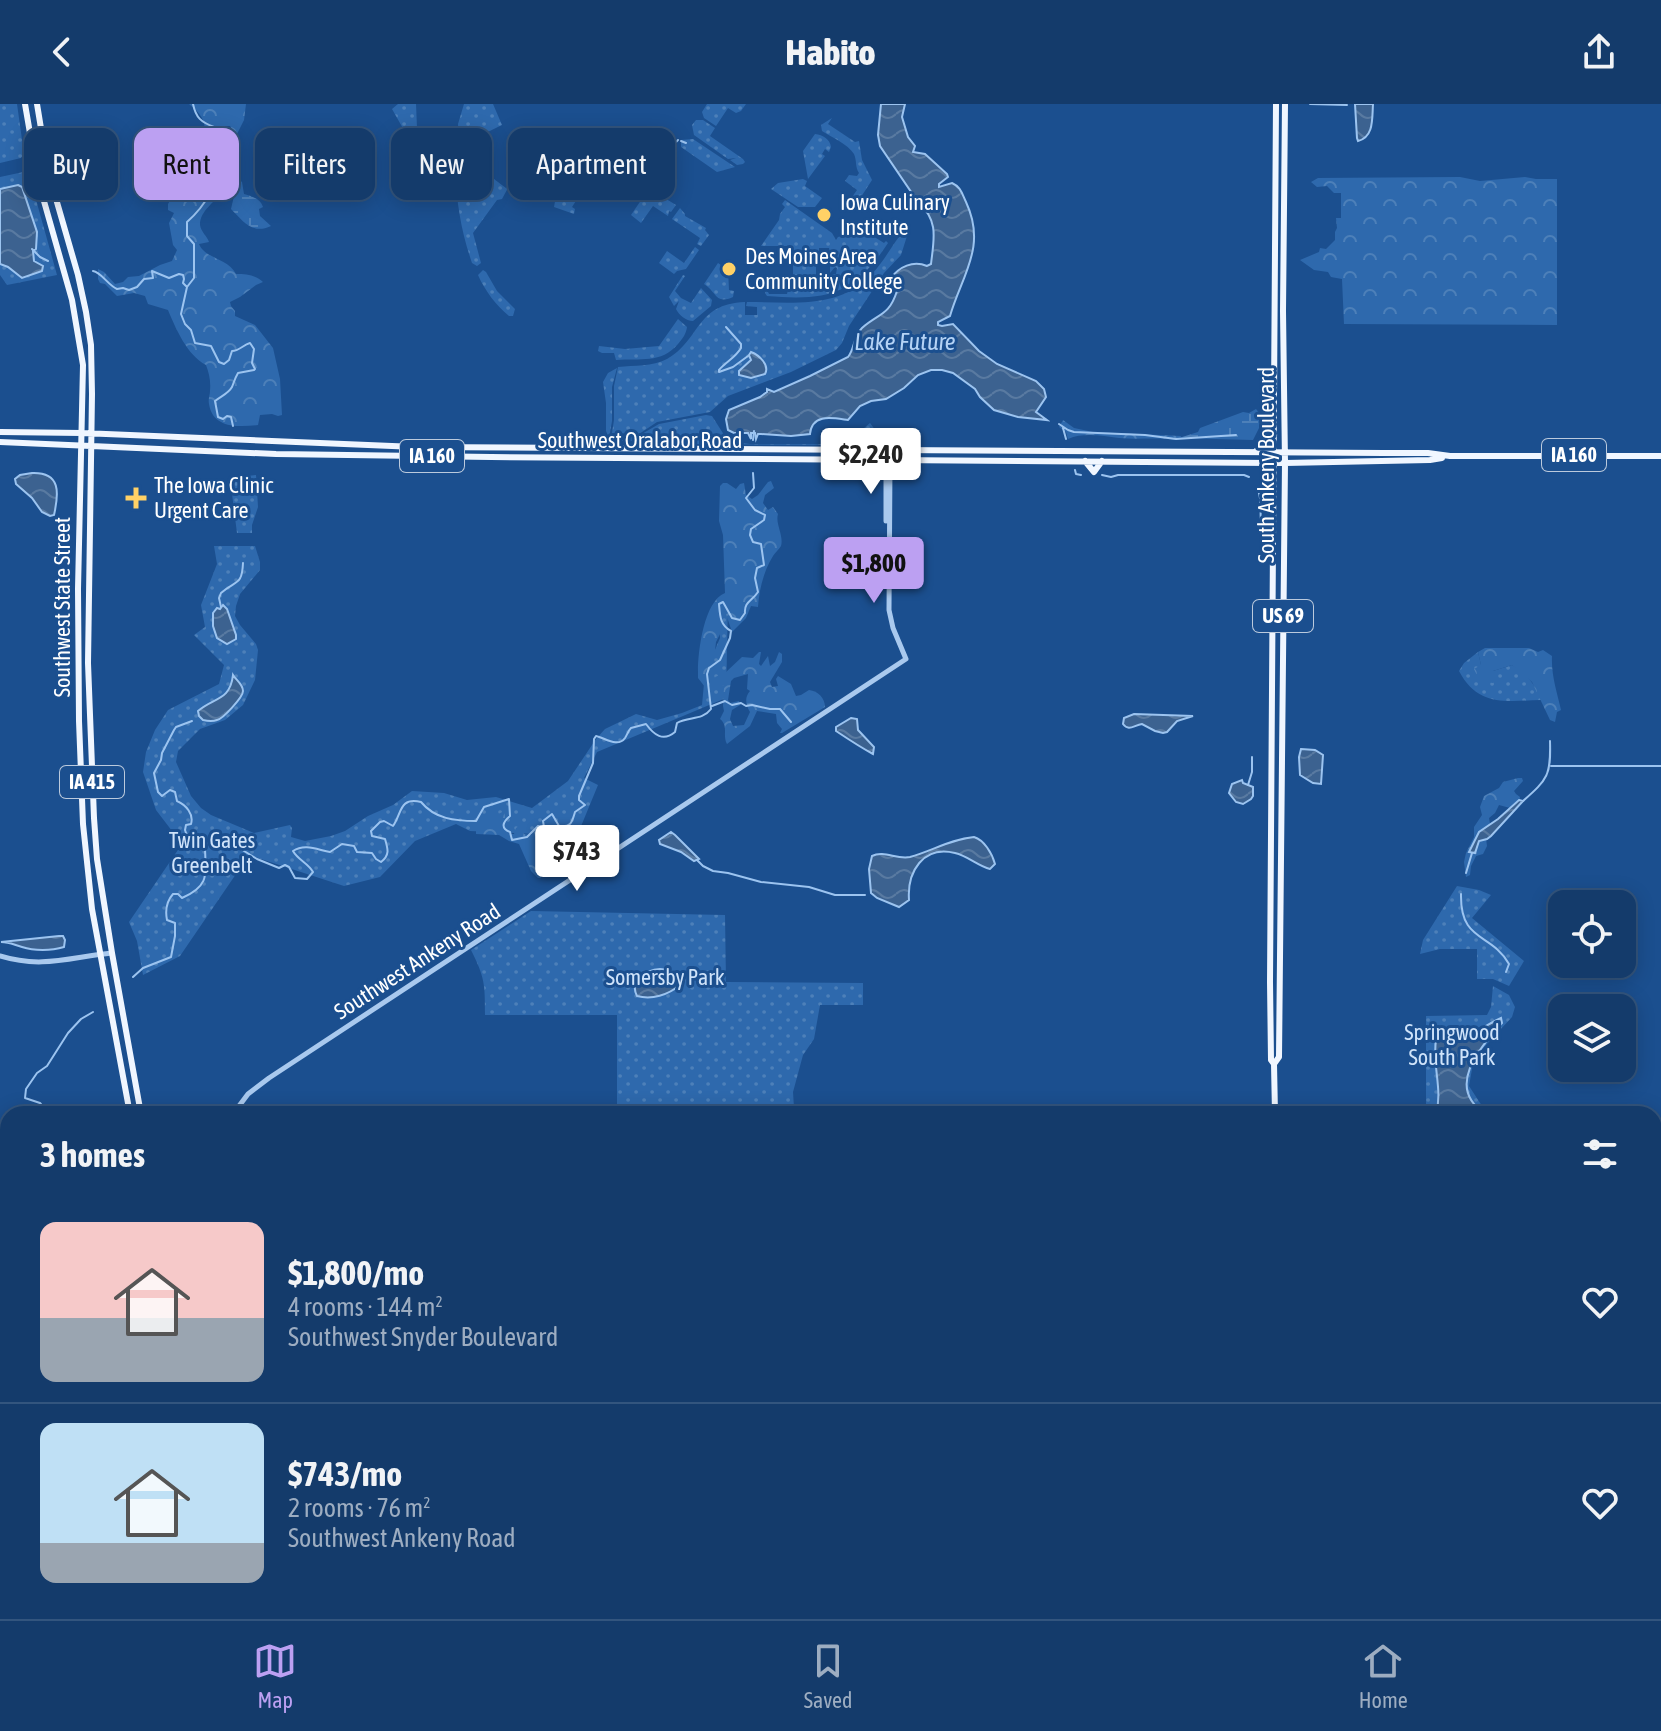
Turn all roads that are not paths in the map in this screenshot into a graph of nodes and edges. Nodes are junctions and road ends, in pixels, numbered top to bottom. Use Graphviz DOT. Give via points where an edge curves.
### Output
graph roads {
  1 [pos="25,104"];
  2 [pos="37,104"];
  3 [pos="1276,104"];
  4 [pos="1285,104"];
  5 [pos="1276,188"];
  6 [pos="1284,188"];
  7 [pos="0,432"];
  8 [pos="82,433"];
  9 [pos="91,434"];
  10 [pos="1274,435"];
  11 [pos="1285,435"];
  12 [pos="0,442"];
  13 [pos="81,445"];
  14 [pos="91,446"];
  15 [pos="888,450"];
  16 [pos="1253,453"];
  17 [pos="1279,453"];
  18 [pos="1308,453"];
  19 [pos="1450,456"];
  20 [pos="1661,456"];
  21 [pos="888,460"];
  22 [pos="1279,462"];
  23 [pos="112,953"];
  24 [pos="101,954"];
  25 [pos="0,956"];
  26 [pos="129,1106"];
  27 [pos="140,1106"];
  28 [pos="239,1106"];
  29 [pos="1275,1106"];
  1 -- 8 [label="main road, Southwest State Street" via="38,180 79,333"];
  2 -- 9 [label="main road, Southwest State Street" via="52,192 86,312 92,353"];
  3 -- 5 [label="main road, South Ankeny Boulevard / US 69"];
  4 -- 6 [label="main road, South Ankeny Boulevard / US 69"];
  5 -- 6 [label="main road"];
  5 -- 10 [label="main road, South Ankeny Boulevard / US 69"];
  6 -- 11 [label="main road, South Ankeny Boulevard / US 69"];
  7 -- 8 [label="main road, Southwest Oralabor Road"];
  8 -- 9 [label="main road, Southwest Oralabor Road"];
  8 -- 13 [label="main road, Southwest State Street"];
  9 -- 14 [label="main road, Southwest State Street / IA 415"];
  9 -- 15 [label="main road, Southwest Oralabor Road / IA 160" via="416,447"];
  10 -- 16 [label="main road"];
  10 -- 17 [label="main road, South Ankeny Boulevard / US 69"];
  11 -- 17 [label="main road, South Ankeny Boulevard / US 69"];
  11 -- 18 [label="main road" via="1290,445"];
  12 -- 13 [label="main road, Southwest Oralabor Road"];
  13 -- 14 [label="main road, Southwest Oralabor Road / IA 160"];
  13 -- 24 [label="main road, Southwest State Street / IA 415" via="81,768 87,866"];
  14 -- 21 [label="main road, Southwest Oralabor Road / IA 160" via="318,455"];
  14 -- 23 [label="main road, Southwest State Street / IA 415" via="90,740 97,859"];
  15 -- 16 [label="main road, Southwest Oralabor Road / IA 160"];
  15 -- 21 [label="street"];
  16 -- 17 [label="main road, Southwest Oralabor Road / IA 160"];
  17 -- 18 [label="main road, IA 160"];
  17 -- 22 [label="main road, South Ankeny Boulevard / US 69"];
  18 -- 19 [label="main road, IA 160"];
  19 -- 20 [label="main road, IA 160"];
  19 -- 22 [label="main road, IA 160"];
  21 -- 22 [label="main road, Southwest Oralabor Road / IA 160"];
  21 -- 28 [label="street, Southwest Ankeny Road" via="889,610 906,659 269,1078"];
  22 -- 29 [label="main road, South Ankeny Boulevard / US 69" via="1270,982"];
  23 -- 24 [label="street"];
  23 -- 27 [label="main road, Southwest State Street / IA 415"];
  24 -- 25 [label="street" via="64,961"];
  24 -- 26 [label="main road, Southwest State Street / IA 415"];
}
